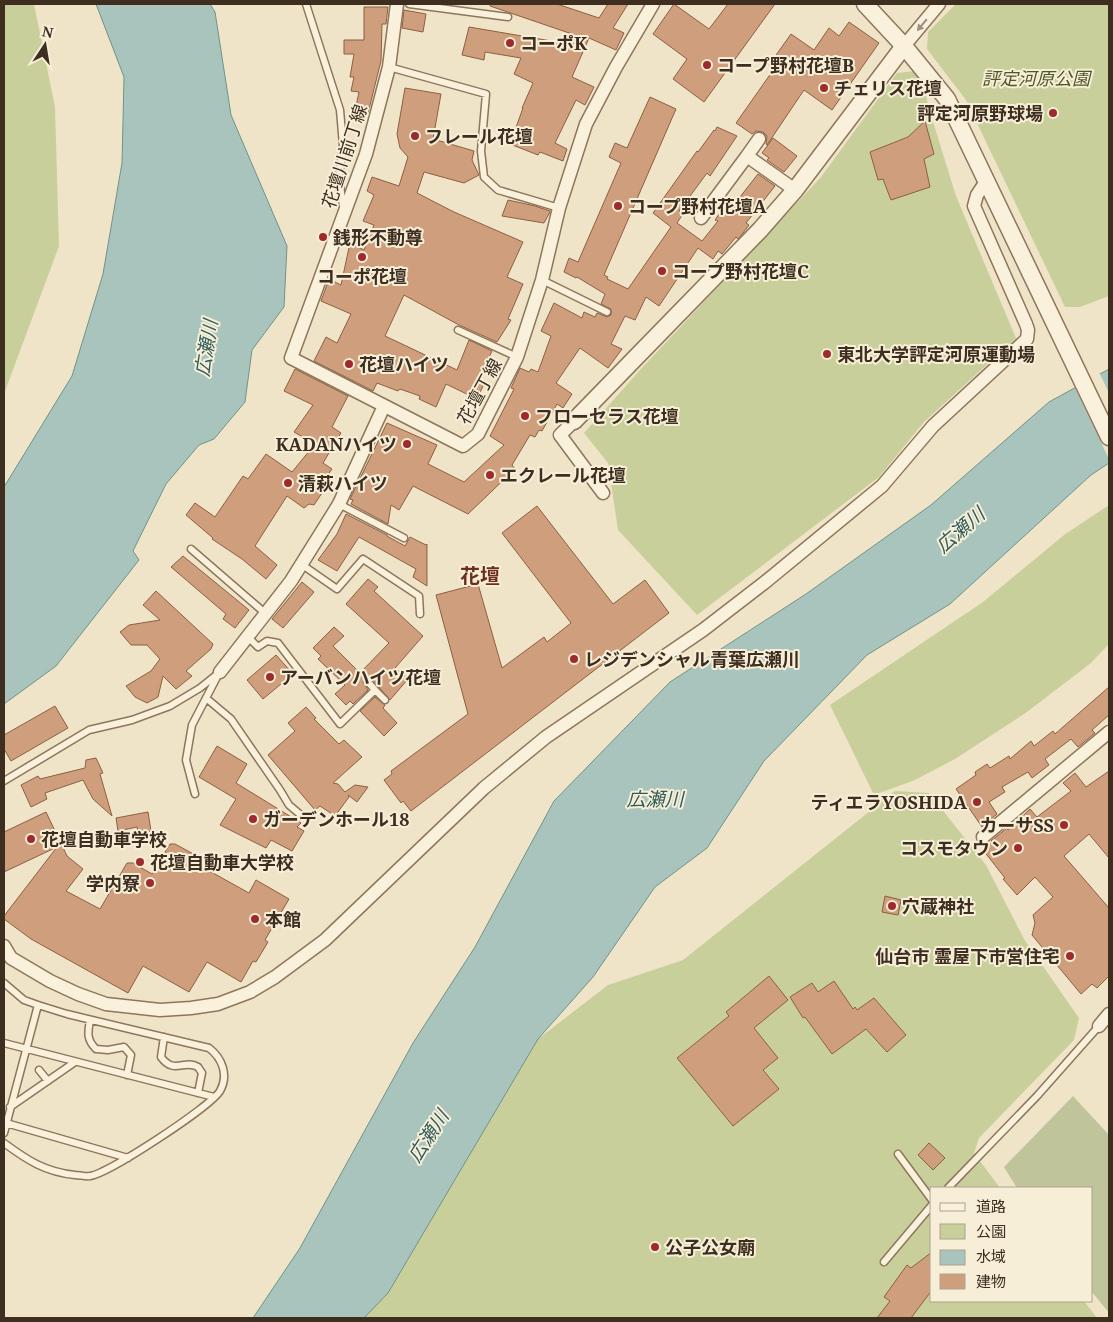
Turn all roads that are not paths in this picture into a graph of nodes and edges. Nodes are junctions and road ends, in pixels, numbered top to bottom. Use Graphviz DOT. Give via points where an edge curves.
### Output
graph roads {
  1 [pos="306,4"];
  2 [pos="397,4"];
  3 [pos="409,4"];
  4 [pos="653,4"];
  5 [pos="939,4"];
  6 [pos="872,6"];
  7 [pos="508,17"];
  8 [pos="904,46"];
  9 [pos="389,67"];
  10 [pos="759,139"];
  11 [pos="747,156"];
  12 [pos="986,180"];
  13 [pos="795,190"];
  14 [pos="559,208"];
  15 [pos="344,213"];
  16 [pos="701,218"];
  17 [pos="542,280"];
  18 [pos="607,312"];
  19 [pos="458,330"];
  20 [pos="517,357"];
  21 [pos="384,406"];
  22 [pos="574,421"];
  23 [pos="1109,437"];
  24 [pos="604,493"];
  25 [pos="339,504"];
  26 [pos="404,538"];
  27 [pos="191,549"];
  28 [pos="301,564"];
  29 [pos="265,613"];
  30 [pos="420,614"];
  31 [pos="247,636"];
  32 [pos="220,672"];
  33 [pos="368,682"];
  34 [pos="375,690"];
  35 [pos="206,698"];
  36 [pos="385,700"];
  37 [pos="1109,732"];
  38 [pos="4,781"];
  39 [pos="195,794"];
  40 [pos="302,816"];
  41 [pos="983,837"];
  42 [pos="4,946"];
  43 [pos="4,982"];
  44 [pos="38,1005"];
  45 [pos="1109,1014"];
  46 [pos="90,1020"];
  47 [pos="1099,1026"];
  48 [pos="164,1037"];
  49 [pos="4,1043"];
  50 [pos="26,1049"];
  51 [pos="75,1062"];
  52 [pos="39,1070"];
  53 [pos="127,1075"];
  54 [pos="48,1081"];
  55 [pos="198,1093"];
  56 [pos="214,1097"];
  57 [pos="10,1107"];
  58 [pos="6,1123"];
  59 [pos="4,1133"];
  60 [pos="4,1143"];
  61 [pos="898,1154"];
  62 [pos="128,1158"];
  63 [pos="949,1187"];
  64 [pos="930,1197"];
  65 [pos="930,1207"];
  66 [pos="884,1262"];
  1 -- 15 [label="lane" via="340,110 343,145 339,178"];
  2 -- 9 [label="street, 花壇川前丁線"];
  3 -- 7 [label="lane"];
  4 -- 14 [label="street, 花壇丁線" via="586,124"];
  5 -- 8 [label="street, one-way"];
  6 -- 8 [label="street"];
  8 -- 12 [label="street" via="947,98"];
  8 -- 13 [label="street"];
  9 -- 14 [label="lane" via="486,94 481,151 484,177 498,190"];
  9 -- 15 [label="street, 花壇川前丁線" via="366,154"];
  10 -- 11 [label="street"];
  11 -- 13 [label="street"];
  11 -- 16 [label="street"];
  12 -- 23 [label="street"];
  12 -- 42 [label="street" via="974,206 1026,324 1027,339 933,426 882,486 703,630 546,737 484,788 325,940 250,992 218,1004 160,1010 106,1004 78,994 11,958"];
  13 -- 22 [label="street"];
  14 -- 17 [label="street, 花壇丁線"];
  15 -- 21 [label="street, 花壇川前丁線" via="291,358"];
  17 -- 18 [label="lane"];
  17 -- 20 [label="street, 花壇丁線"];
  19 -- 20 [label="lane"];
  20 -- 21 [label="street, 花壇丁線" via="478,434 463,446"];
  21 -- 25 [label="street"];
  22 -- 24 [label="street" via="560,435"];
  25 -- 26 [label="lane"];
  25 -- 28 [label="street"];
  27 -- 29 [label="lane"];
  28 -- 29 [label="street"];
  28 -- 30 [label="lane" via="337,589 363,559 419,596"];
  29 -- 31 [label="street"];
  31 -- 32 [label="street"];
  31 -- 34 [label="lane" via="258,647 267,641 278,643 340,724"];
  32 -- 35 [label="lane"];
  32 -- 38 [label="lane" via="170,706 132,720 89,730"];
  33 -- 34 [label="lane"];
  34 -- 36 [label="lane"];
  35 -- 39 [label="lane" via="192,725 186,760"];
  35 -- 40 [label="lane" via="231,719 289,805"];
  37 -- 41 [label="street"];
  43 -- 44 [label="lane" via="24,1000"];
  44 -- 46 [label="lane"];
  44 -- 50 [label="lane"];
  45 -- 47 [label="street"];
  46 -- 48 [label="lane"];
  46 -- 53 [label="lane" via="87,1035 96,1049 124,1047 131,1055"];
  47 -- 63 [label="lane"];
  48 -- 55 [label="lane" via="161,1057 165,1063 176,1067 190,1064 202,1073"];
  48 -- 56 [label="lane" via="214,1052 225,1073 220,1092"];
  49 -- 50 [label="lane"];
  50 -- 51 [label="lane"];
  50 -- 57 [label="lane"];
  51 -- 53 [label="lane"];
  51 -- 54 [label="lane"];
  52 -- 54 [label="lane"];
  53 -- 55 [label="lane"];
  54 -- 57 [label="lane"];
  55 -- 56 [label="lane"];
  56 -- 62 [label="lane"];
  57 -- 58 [label="lane"];
  58 -- 59 [label="lane"];
  58 -- 62 [label="lane"];
  60 -- 62 [label="lane" via="30,1162 62,1174 91,1176"];
  61 -- 64 [label="lane"];
  65 -- 66 [label="lane"];
}
